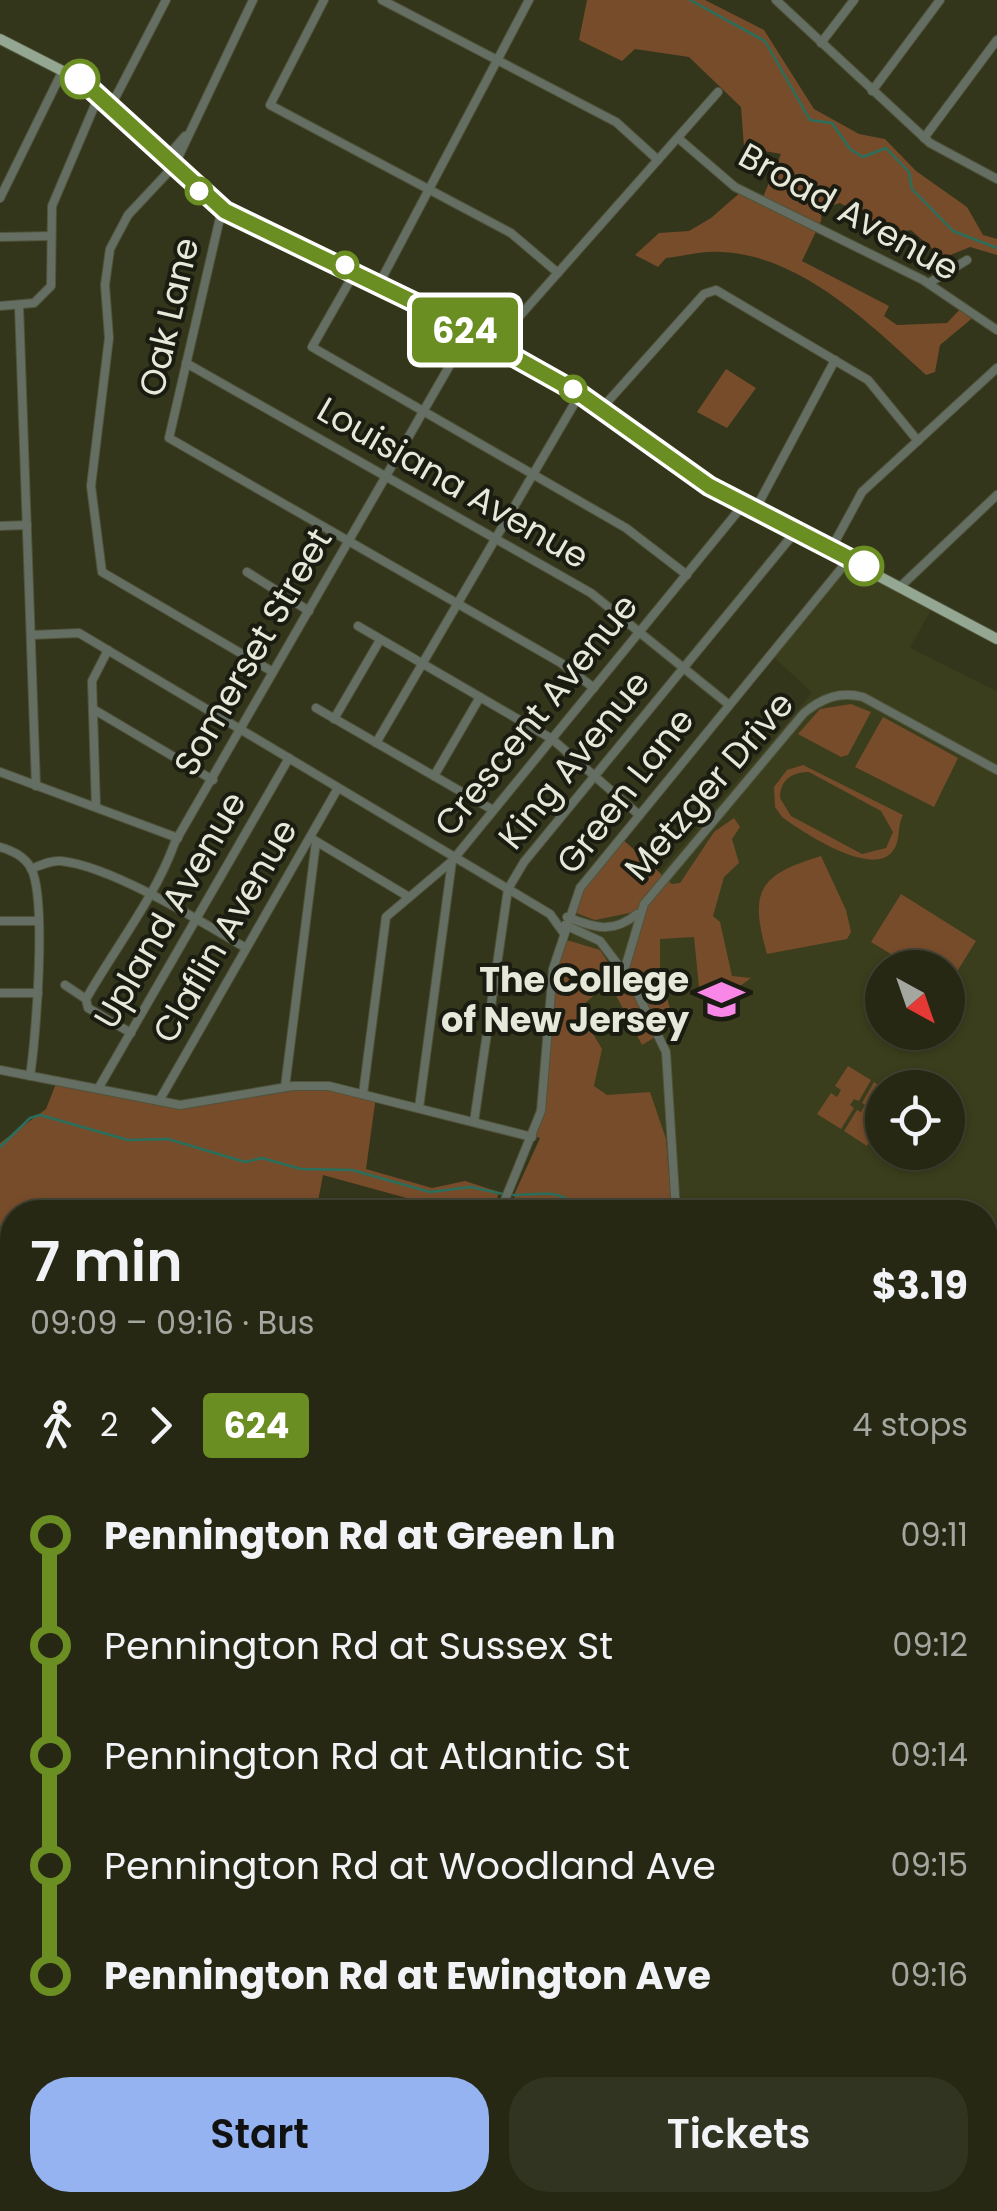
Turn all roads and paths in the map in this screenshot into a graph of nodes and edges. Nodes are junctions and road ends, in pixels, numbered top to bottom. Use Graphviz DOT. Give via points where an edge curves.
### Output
graph roads {
  1 [pos="166,0"];
  2 [pos="254,0"];
  3 [pos="324,0"];
  4 [pos="382,0"];
  5 [pos="528,0"];
  6 [pos="776,0"];
  7 [pos="854,0"];
  8 [pos="940,0"];
  9 [pos="0,38"];
  10 [pos="997,40"];
  11 [pos="821,43"];
  12 [pos="497,60"];
  13 [pos="62,70"];
  14 [pos="872,91"];
  15 [pos="718,92"];
  16 [pos="100,93"];
  17 [pos="112,104"];
  18 [pos="678,138"];
  19 [pos="924,138"];
  20 [pos="658,160"];
  21 [pos="170,162"];
  22 [pos="996,177"];
  23 [pos="428,190"];
  24 [pos="0,198"];
  25 [pos="222,209"];
  26 [pos="51,236"];
  27 [pos="0,237"];
  28 [pos="966,260"];
  29 [pos="356,270"];
  30 [pos="558,273"];
  31 [pos="380,282"];
  32 [pos="929,284"];
  33 [pos="0,306"];
  34 [pos="19,306"];
  35 [pos="997,330"];
  36 [pos="469,332"];
  37 [pos="494,345"];
  38 [pos="835,360"];
  39 [pos="186,363"];
  40 [pos="997,368"];
  41 [pos="580,394"];
  42 [pos="602,408"];
  43 [pos="423,412"];
  44 [pos="918,441"];
  45 [pos="534,475"];
  46 [pos="386,477"];
  47 [pos="997,494"];
  48 [pos="750,507"];
  49 [pos="27,525"];
  50 [pos="0,526"];
  51 [pos="796,531"];
  52 [pos="497,540"];
  53 [pos="349,541"];
  54 [pos="831,549"];
  55 [pos="849,559"];
  56 [pos="247,572"];
  57 [pos="686,574"];
  58 [pos="901,586"];
  59 [pos="460,605"];
  60 [pos="308,611"];
  61 [pos="358,626"];
  62 [pos="640,632"];
  63 [pos="31,635"];
  64 [pos="997,639"];
  65 [pos="380,640"];
  66 [pos="108,650"];
  67 [pos="422,664"];
  68 [pos="684,668"];
  69 [pos="273,672"];
  70 [pos="594,688"];
  71 [pos="480,697"];
  72 [pos="728,704"];
  73 [pos="316,708"];
  74 [pos="93,709"];
  75 [pos="334,718"];
  76 [pos="241,731"];
  77 [pos="552,739"];
  78 [pos="376,743"];
  79 [pos="289,758"];
  80 [pos="997,770"];
  81 [pos="0,772"];
  82 [pos="434,776"];
  83 [pos="594,776"];
  84 [pos="212,780"];
  85 [pos="36,786"];
  86 [pos="338,788"];
  87 [pos="96,807"];
  88 [pos="493,810"];
  89 [pos="638,814"];
  90 [pos="178,838"];
  91 [pos="313,840"];
  92 [pos="0,847"];
  93 [pos="453,859"];
  94 [pos="31,869"];
  95 [pos="508,889"];
  96 [pos="150,895"];
  97 [pos="409,898"];
  98 [pos="640,910"];
  99 [pos="550,914"];
  100 [pos="196,919"];
  101 [pos="36,920"];
  102 [pos="0,921"];
  103 [pos="566,921"];
  104 [pos="618,927"];
  105 [pos="630,944"];
  106 [pos="605,946"];
  107 [pos="246,948"];
  108 [pos="626,974"];
  109 [pos="65,985"];
  110 [pos="0,992"];
  111 [pos="38,993"];
  112 [pos="86,999"];
  113 [pos="131,1032"];
  114 [pos="0,1070"];
  115 [pos="30,1076"];
  116 [pos="285,1087"];
  117 [pos="98,1089"];
  118 [pos="363,1094"];
  119 [pos="159,1101"];
  120 [pos="419,1108"];
  121 [pos="474,1122"];
  122 [pos="532,1137"];
  123 [pos="505,1200"];
  124 [pos="675,1200"];
  1 -- 17 [label="street"];
  2 -- 21 [label="street" via="195,125"];
  3 -- 23 [label="street" via="270,105"];
  4 -- 12 [label="street"];
  5 -- 12 [label="street"];
  6 -- 11 [label="street"];
  7 -- 11 [label="street"];
  8 -- 14 [label="street"];
  9 -- 13 [label="main road"];
  10 -- 19 [label="street"];
  11 -- 14 [label="street"];
  12 -- 20 [label="street" via="616,122"];
  12 -- 23 [label="street"];
  13 -- 16 [label="main road"];
  13 -- 24 [label="street"];
  14 -- 19 [label="street"];
  15 -- 18 [label="street"];
  16 -- 17 [label="main road"];
  16 -- 26 [label="street" via="54,196"];
  17 -- 21 [label="main road"];
  18 -- 20 [label="street"];
  18 -- 32 [label="street, Broad Avenue" via="735,187"];
  19 -- 22 [label="street"];
  20 -- 30 [label="street"];
  21 -- 25 [label="main road"];
  21 -- 69 [label="street" via="128,214 107,261 109,338 91,486 102,572"];
  23 -- 30 [label="street" via="517,237"];
  23 -- 31 [label="street"];
  25 -- 29 [label="main road"];
  25 -- 39 [label="street, Oak Lane"];
  26 -- 27 [label="street"];
  26 -- 34 [label="street" via="54,274 47,293"];
  28 -- 32 [label="street"];
  29 -- 31 [label="main road"];
  29 -- 43 [label="street" via="312,347"];
  30 -- 37 [label="street"];
  31 -- 36 [label="main road"];
  32 -- 35 [label="street, Broad Avenue"];
  33 -- 34 [label="street"];
  34 -- 49 [label="street"];
  36 -- 37 [label="main road"];
  36 -- 43 [label="street, Somerset Street"];
  37 -- 41 [label="main road"];
  38 -- 42 [label="street" via="720,291 706,293"];
  38 -- 44 [label="street" via="872,384"];
  38 -- 48 [label="street, Crescent Avenue"];
  39 -- 46 [label="street, Louisiana Avenue"];
  39 -- 53 [label="street, Oak Lane" via="169,438"];
  40 -- 44 [label="street"];
  41 -- 42 [label="main road"];
  41 -- 45 [label="street"];
  42 -- 48 [label="main road" via="697,478"];
  43 -- 45 [label="street"];
  43 -- 46 [label="street, Somerset Street"];
  44 -- 54 [label="street" via="862,492"];
  45 -- 52 [label="street"];
  45 -- 57 [label="street" via="639,536"];
  46 -- 52 [label="street, Louisiana Avenue"];
  46 -- 53 [label="street, Somerset Street"];
  47 -- 58 [label="street"];
  48 -- 51 [label="main road"];
  48 -- 57 [label="street, Crescent Avenue"];
  49 -- 50 [label="street"];
  49 -- 63 [label="street"];
  51 -- 54 [label="main road"];
  51 -- 68 [label="street, King Avenue"];
  52 -- 59 [label="street"];
  52 -- 62 [label="street, Louisiana Avenue" via="591,593"];
  53 -- 59 [label="street"];
  53 -- 60 [label="street, Somerset Street"];
  54 -- 55 [label="main road"];
  55 -- 58 [label="main road"];
  55 -- 72 [label="street, Green Lane"];
  56 -- 60 [label="street"];
  57 -- 62 [label="street, Crescent Avenue"];
  58 -- 64 [label="main road"];
  59 -- 67 [label="street"];
  59 -- 70 [label="street"];
  60 -- 69 [label="street, Somerset Street"];
  61 -- 65 [label="street"];
  62 -- 68 [label="street, Louisiana Avenue"];
  62 -- 70 [label="street, Crescent Avenue"];
  63 -- 66 [label="street" via="79,632"];
  63 -- 85 [label="street"];
  65 -- 67 [label="street"];
  65 -- 75 [label="street"];
  66 -- 74 [label="street" via="93,676"];
  66 -- 76 [label="street"];
  67 -- 71 [label="street"];
  67 -- 78 [label="street"];
  68 -- 72 [label="street, Louisiana Avenue"];
  68 -- 83 [label="street, King Avenue"];
  69 -- 76 [label="street, Somerset Street"];
  70 -- 77 [label="street, Crescent Avenue"];
  71 -- 77 [label="street"];
  71 -- 82 [label="street"];
  72 -- 89 [label="street, Green Lane"];
  73 -- 75 [label="street"];
  74 -- 84 [label="street"];
  74 -- 87 [label="street"];
  75 -- 78 [label="street"];
  76 -- 79 [label="street"];
  76 -- 84 [label="street, Somerset Street"];
  77 -- 83 [label="street"];
  77 -- 88 [label="street, Crescent Avenue"];
  78 -- 82 [label="street"];
  79 -- 86 [label="street"];
  79 -- 100 [label="street, Upland Avenue"];
  80 -- 98 [label="street, Metzger Drive" via="863,697 820,700"];
  81 -- 85 [label="street"];
  82 -- 88 [label="street"];
  83 -- 89 [label="street"];
  83 -- 95 [label="street, King Avenue"];
  84 -- 90 [label="street, Somerset Street"];
  85 -- 87 [label="street"];
  86 -- 91 [label="street, Claflin Avenue"];
  86 -- 93 [label="street"];
  87 -- 90 [label="street"];
  88 -- 93 [label="street, Crescent Avenue"];
  89 -- 103 [label="street, Green Lane" via="584,882"];
  90 -- 96 [label="street, Somerset Street"];
  91 -- 97 [label="street"];
  91 -- 107 [label="street, Claflin Avenue"];
  91 -- 116 [label="street"];
  92 -- 94 [label="street"];
  93 -- 95 [label="street"];
  93 -- 97 [label="street"];
  93 -- 120 [label="street, Crescent Avenue"];
  94 -- 96 [label="street" via="68,863"];
  94 -- 101 [label="street"];
  95 -- 99 [label="street"];
  95 -- 121 [label="street, King Avenue"];
  96 -- 100 [label="street"];
  96 -- 112 [label="street, Somerset Street"];
  97 -- 118 [label="street" via="386,918"];
  98 -- 104 [label="street"];
  98 -- 105 [label="street, Metzger Drive"];
  99 -- 103 [label="street"];
  99 -- 103 [label="street"];
  100 -- 107 [label="street"];
  100 -- 113 [label="street, Upland Avenue"];
  101 -- 102 [label="street"];
  101 -- 111 [label="street"];
  103 -- 104 [label="street"];
  103 -- 106 [label="street"];
  103 -- 122 [label="street, Green Lane" via="552,983 544,1100"];
  104 -- 105 [label="street"];
  105 -- 106 [label="street"];
  105 -- 108 [label="street, Metzger Drive"];
  106 -- 108 [label="street"];
  107 -- 119 [label="street, Claflin Avenue"];
  108 -- 124 [label="street" via="666,1052"];
  109 -- 112 [label="street"];
  110 -- 111 [label="street"];
  111 -- 115 [label="street"];
  112 -- 113 [label="street" via="86,1006"];
  113 -- 117 [label="street, Upland Avenue"];
  114 -- 115 [label="street"];
  115 -- 117 [label="street"];
  116 -- 118 [label="street"];
  116 -- 119 [label="street" via="188,1105"];
  117 -- 119 [label="street"];
  118 -- 120 [label="street"];
  120 -- 121 [label="street"];
  121 -- 122 [label="street"];
  122 -- 123 [label="street, Green Lane"];
}
